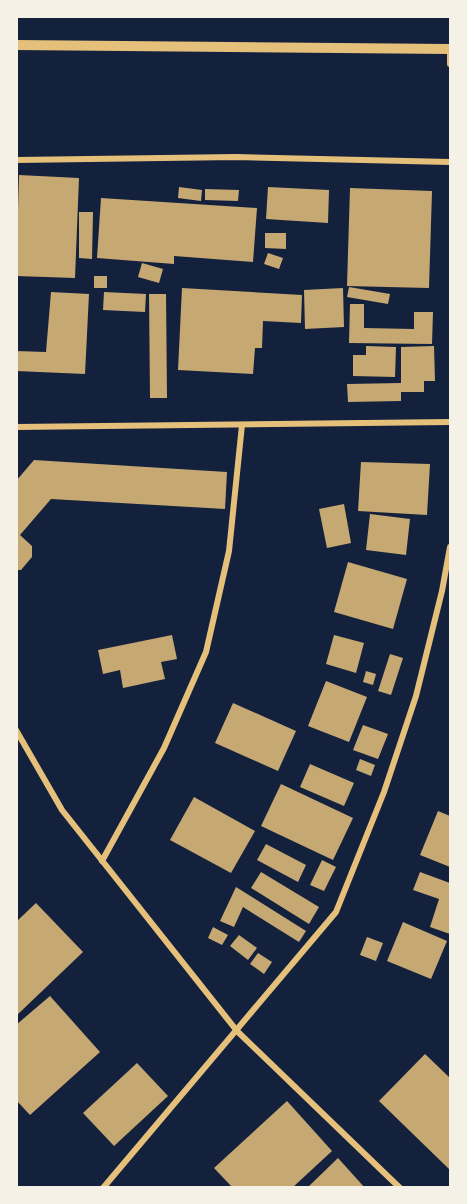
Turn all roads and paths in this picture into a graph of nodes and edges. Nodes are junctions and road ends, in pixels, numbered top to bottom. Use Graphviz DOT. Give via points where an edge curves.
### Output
graph roads {
  1 [pos="16,45"];
  2 [pos="450,49"];
  3 [pos="450,64"];
  4 [pos="16,160"];
  5 [pos="450,162"];
  6 [pos="450,422"];
  7 [pos="242,425"];
  8 [pos="16,427"];
  9 [pos="450,547"];
  10 [pos="16,730"];
  11 [pos="102,861"];
  12 [pos="237,1031"];
  13 [pos="103,1188"];
  14 [pos="400,1188"];
  1 -- 2 [label="street"];
  2 -- 3 [label="street"];
  4 -- 5 [label="street" via="236,157"];
  6 -- 7 [label="street"];
  7 -- 8 [label="street"];
  7 -- 11 [label="street" via="229,551 206,652 164,748"];
  9 -- 12 [label="street" via="416,696 384,792 336,912"];
  10 -- 11 [label="street" via="62,810"];
  11 -- 12 [label="street"];
  12 -- 13 [label="street"];
  12 -- 14 [label="street"];
}
